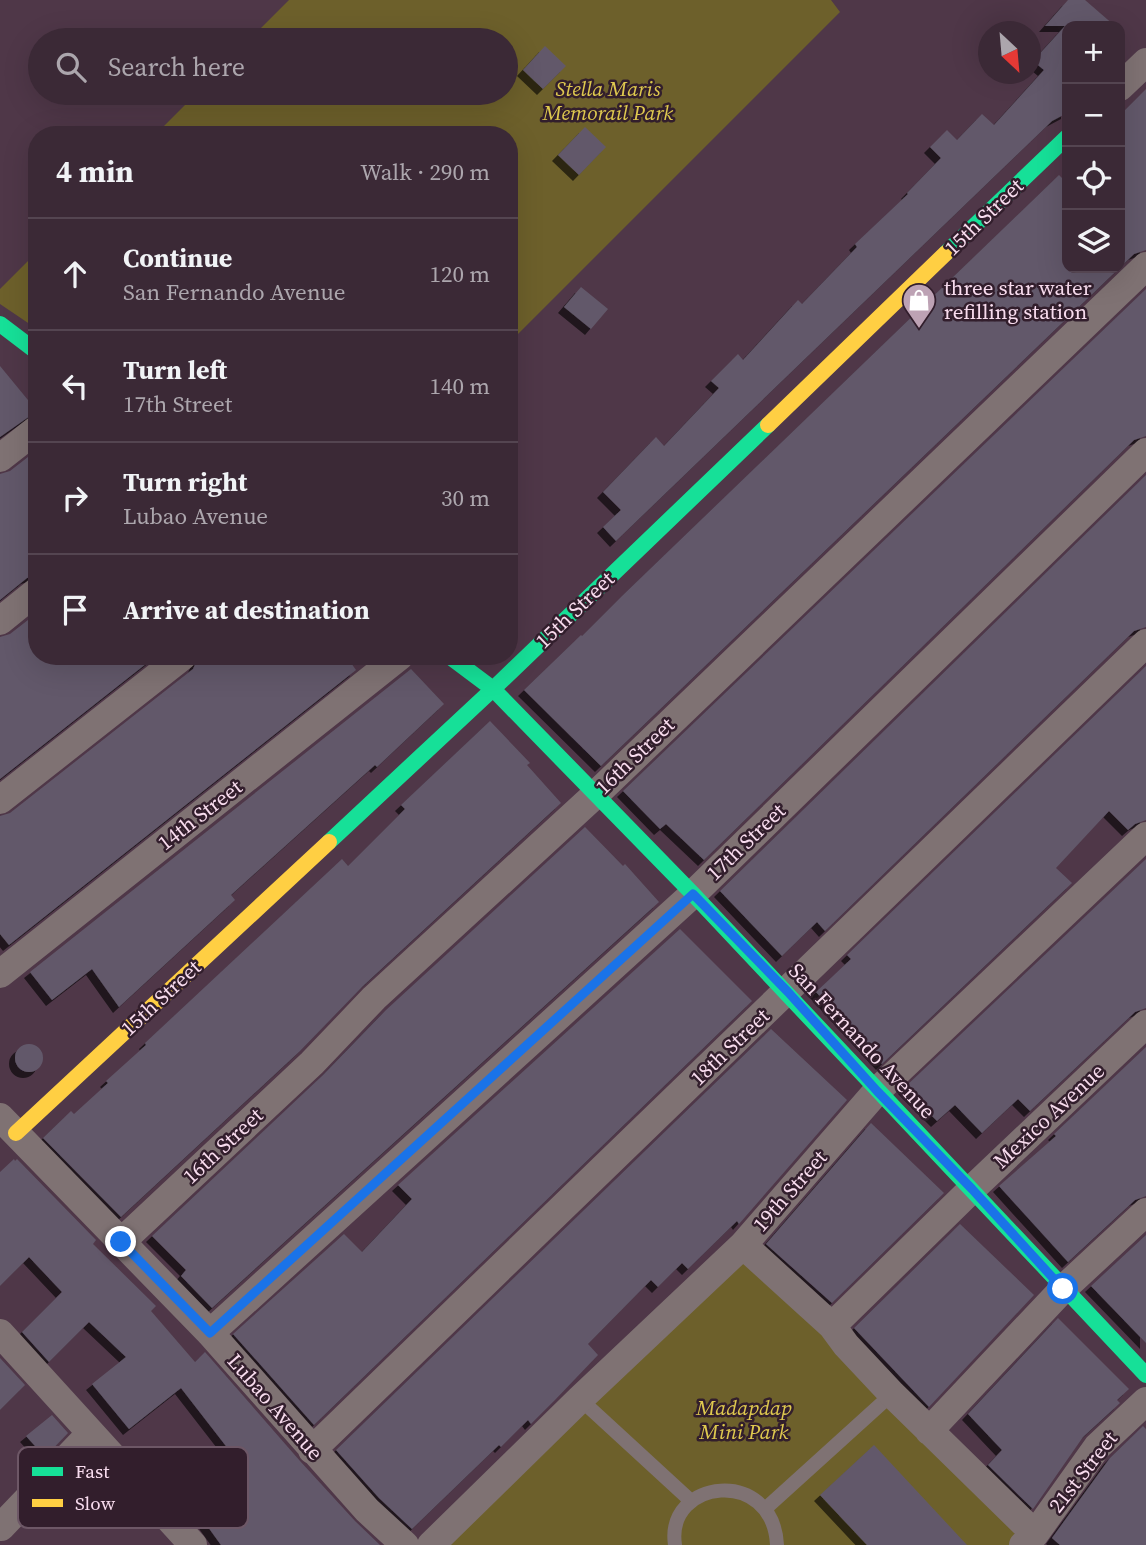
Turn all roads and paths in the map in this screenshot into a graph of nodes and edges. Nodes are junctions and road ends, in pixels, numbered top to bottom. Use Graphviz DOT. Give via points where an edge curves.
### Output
graph roads {
  1 [pos="1062,142"];
  2 [pos="1146,266"];
  3 [pos="0,324"];
  4 [pos="28,345"];
  5 [pos="28,436"];
  6 [pos="1146,452"];
  7 [pos="0,458"];
  8 [pos="28,598"];
  9 [pos="0,621"];
  10 [pos="1146,643"];
  11 [pos="518,664"];
  12 [pos="172,665"];
  13 [pos="389,665"];
  14 [pos="461,665"];
  15 [pos="517,665"];
  16 [pos="492,689"];
  17 [pos="595,795"];
  18 [pos="0,800"];
  19 [pos="1146,836"];
  20 [pos="693,894"];
  21 [pos="0,974"];
  22 [pos="788,992"];
  23 [pos="1146,1024"];
  24 [pos="877,1091"];
  25 [pos="8,1125"];
  26 [pos="972,1189"];
  27 [pos="1146,1212"];
  28 [pos="121,1242"];
  29 [pos="743,1245"];
  30 [pos="1063,1289"];
  31 [pos="832,1326"];
  32 [pos="0,1333"];
  33 [pos="210,1333"];
  34 [pos="1146,1375"];
  35 [pos="892,1394"];
  36 [pos="580,1399"];
  37 [pos="1146,1401"];
  38 [pos="929,1431"];
  39 [pos="91,1433"];
  40 [pos="78,1447"];
  41 [pos="104,1447"];
  42 [pos="312,1450"];
  43 [pos="691,1501"];
  44 [pos="18,1509"];
  45 [pos="765,1509"];
  46 [pos="1,1527"];
  47 [pos="178,1528"];
  48 [pos="1029,1539"];
  49 [pos="193,1545"];
  50 [pos="405,1545"];
  51 [pos="431,1545"];
  52 [pos="675,1545"];
  53 [pos="777,1545"];
  1 -- 11 [label="street, 15th Street"];
  2 -- 17 [label="street, 16th Street"];
  3 -- 4 [label="street"];
  5 -- 7 [label="street"];
  6 -- 20 [label="street, 17th Street"];
  8 -- 9 [label="street"];
  10 -- 22 [label="street, 18th Street"];
  12 -- 18 [label="street"];
  13 -- 21 [label="street, 14th Street"];
  14 -- 16 [label="street, San Fernando Avenue"];
  15 -- 16 [label="street, 15th Street"];
  16 -- 17 [label="street, San Fernando Avenue"];
  16 -- 25 [label="street, 15th Street"];
  17 -- 20 [label="street, San Fernando Avenue"];
  17 -- 28 [label="street, 16th Street" via="374,998 312,1063"];
  19 -- 24 [label="street, 19th Street"];
  20 -- 22 [label="street, San Fernando Avenue"];
  20 -- 33 [label="street, 17th Street"];
  22 -- 24 [label="street, San Fernando Avenue"];
  22 -- 42 [label="street, 18th Street"];
  23 -- 26 [label="street, Mexico Avenue"];
  24 -- 26 [label="street, San Fernando Avenue"];
  24 -- 29 [label="street, 19th Street"];
  25 -- 28 [label="street, Lubao Avenue"];
  26 -- 30 [label="street, San Fernando Avenue"];
  26 -- 31 [label="street, Mexico Avenue"];
  27 -- 30 [label="street"];
  28 -- 33 [label="street, Lubao Avenue"];
  29 -- 31 [label="street"];
  29 -- 36 [label="street, 19th Street"];
  30 -- 34 [label="street, San Fernando Avenue"];
  30 -- 38 [label="street"];
  31 -- 35 [label="street"];
  32 -- 39 [label="street"];
  33 -- 42 [label="street, Lubao Avenue"];
  35 -- 38 [label="street"];
  35 -- 45 [label="lane"];
  36 -- 43 [label="lane"];
  36 -- 51 [label="street, 19th Street"];
  37 -- 48 [label="street, 21st Street" via="1097,1447"];
  38 -- 48 [label="street"];
  39 -- 40 [label="street"];
  39 -- 41 [label="street"];
  42 -- 50 [label="street, Lubao Avenue"];
  43 -- 45 [label="lane" via="716,1489 745,1492"];
  43 -- 52 [label="lane" via="676,1522"];
  44 -- 46 [label="street"];
  45 -- 53 [label="lane" via="776,1529"];
  47 -- 49 [label="street"];
}
